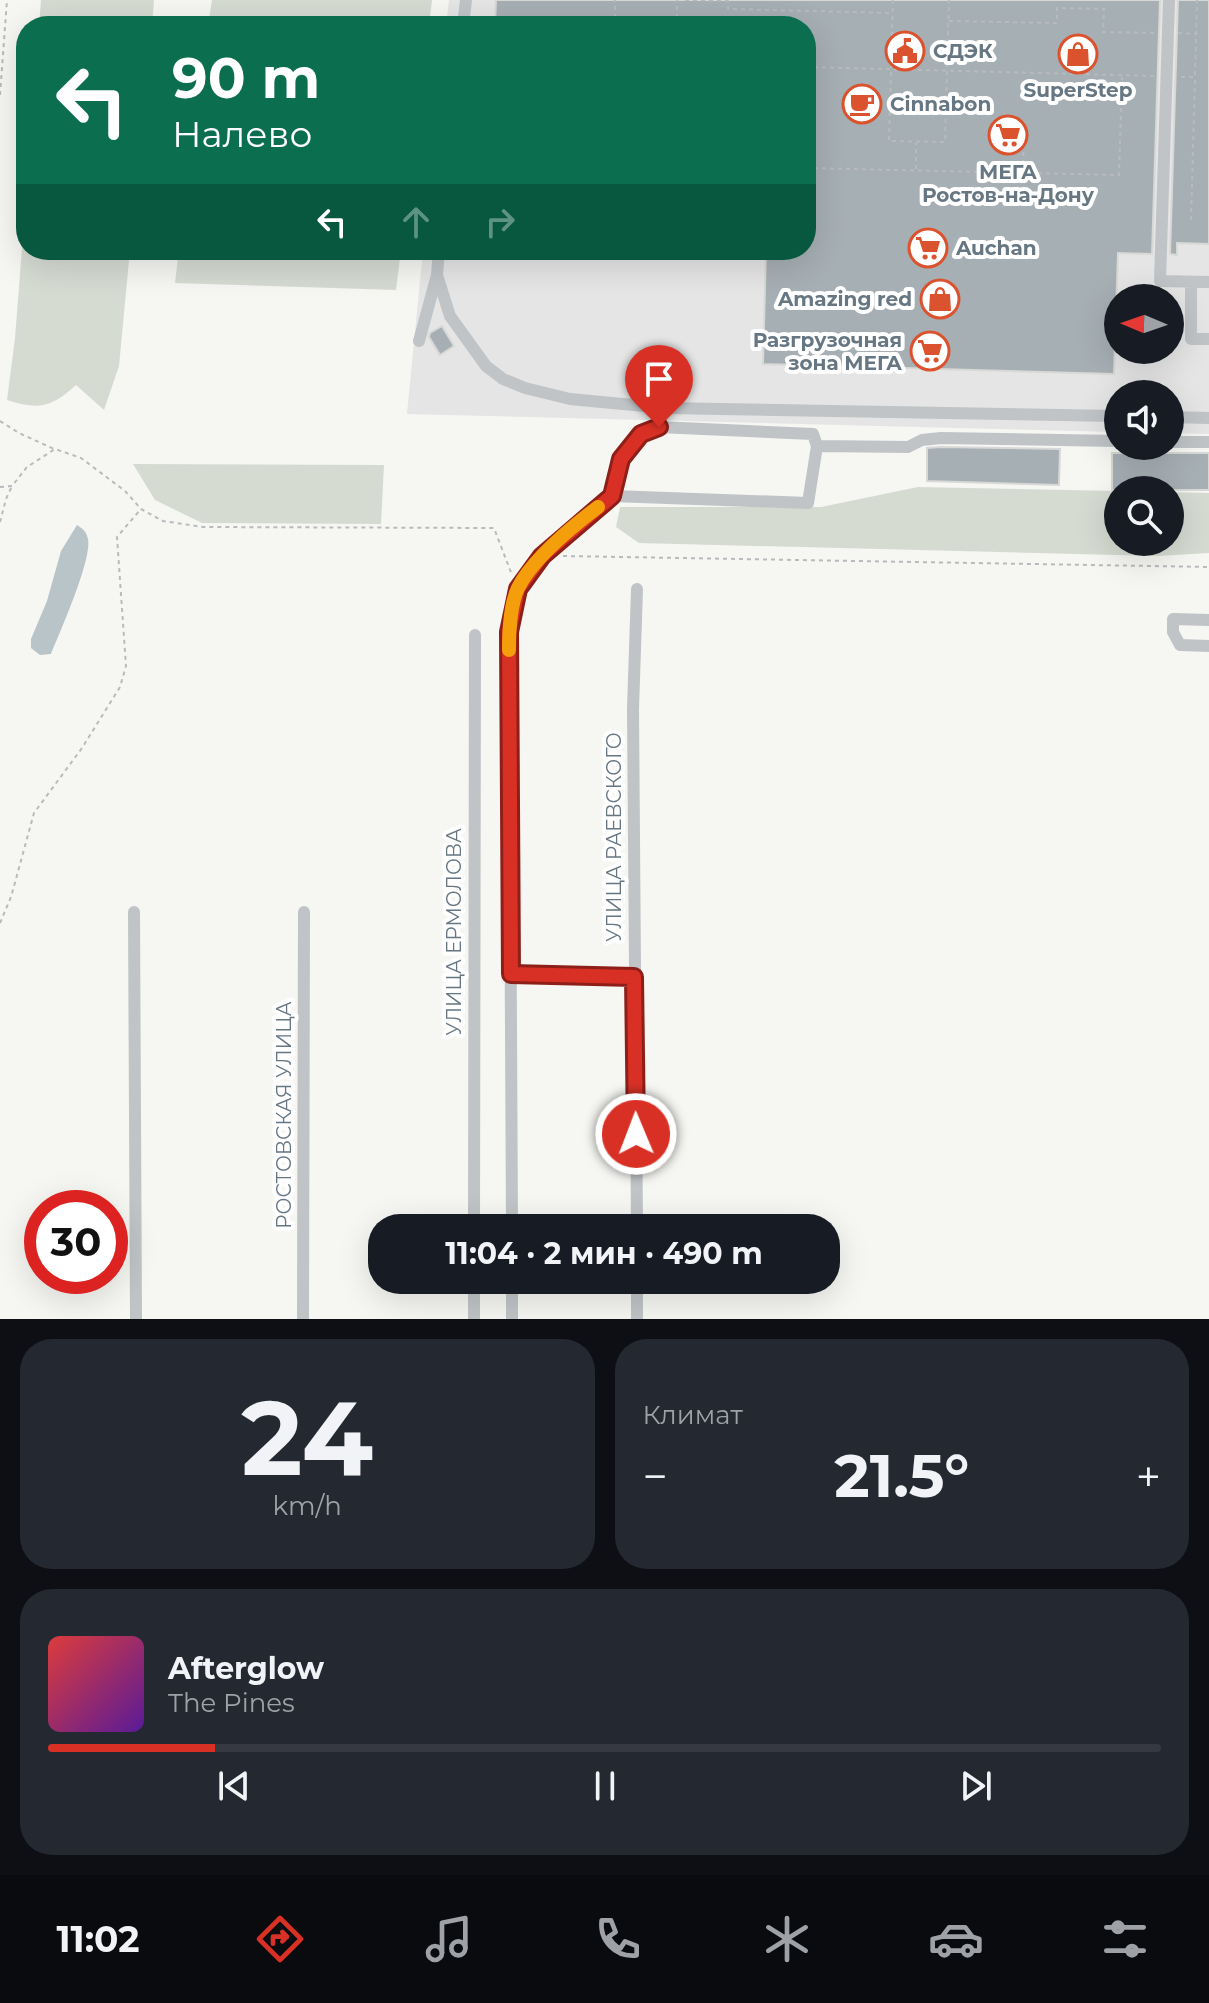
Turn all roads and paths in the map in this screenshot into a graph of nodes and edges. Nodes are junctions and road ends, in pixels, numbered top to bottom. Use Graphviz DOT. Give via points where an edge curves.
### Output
graph roads {
  1 [pos="7,0"];
  2 [pos="685,0"];
  3 [pos="893,0"];
  4 [pos="949,0"];
  5 [pos="1169,0"];
  6 [pos="1197,0"];
  7 [pos="893,13"];
  8 [pos="948,21"];
  9 [pos="1196,34"];
  10 [pos="816,67"];
  11 [pos="891,69"];
  12 [pos="947,70"];
  13 [pos="1122,75"];
  14 [pos="1166,76"];
  15 [pos="1180,77"];
  16 [pos="1195,77"];
  17 [pos="0,95"];
  18 [pos="1024,122"];
  19 [pos="916,141"];
  20 [pos="816,168"];
  21 [pos="916,170"];
  22 [pos="1023,173"];
  23 [pos="1191,220"];
  24 [pos="438,260"];
  25 [pos="437,275"];
  26 [pos="1191,282"];
  27 [pos="1209,282"];
  28 [pos="1209,339"];
  29 [pos="419,341"];
  30 [pos="1104,416"];
  31 [pos="1184,417"];
  32 [pos="1209,418"];
  33 [pos="0,421"];
  34 [pos="1104,441"];
  35 [pos="1184,442"];
  36 [pos="1209,442"];
  37 [pos="817,446"];
  38 [pos="55,449"];
  39 [pos="12,486"];
  40 [pos="0,487"];
  41 [pos="612,496"];
  42 [pos="141,509"];
  43 [pos="0,522"];
  44 [pos="542,556"];
  45 [pos="1209,567"];
  46 [pos="518,589"];
  47 [pos="637,589"];
  48 [pos="1209,620"];
  49 [pos="475,635"];
  50 [pos="1209,646"];
  51 [pos="134,912"];
  52 [pos="304,912"];
  53 [pos="0,923"];
  54 [pos="511,974"];
  55 [pos="634,977"];
  56 [pos="474,1214"];
  57 [pos="512,1214"];
  58 [pos="637,1214"];
  59 [pos="474,1294"];
  60 [pos="512,1294"];
  61 [pos="637,1294"];
  62 [pos="136,1319"];
  63 [pos="303,1319"];
  64 [pos="474,1319"];
  65 [pos="512,1319"];
  66 [pos="637,1319"];
  1 -- 17 [label="path"];
  2 -- 7 [label="path" via="728,1 728,9"];
  3 -- 7 [label="path"];
  4 -- 8 [label="path"];
  5 -- 26 [label="street" via="1160,281"];
  6 -- 9 [label="path"];
  7 -- 11 [label="path"];
  8 -- 9 [label="path" via="1057,23 1057,8 1104,9 1103,32"];
  8 -- 12 [label="path"];
  9 -- 16 [label="path"];
  10 -- 11 [label="path"];
  11 -- 12 [label="path"];
  11 -- 19 [label="path" via="889,141"];
  12 -- 13 [label="path"];
  12 -- 19 [label="path" via="945,142"];
  13 -- 14 [label="path"];
  13 -- 22 [label="path" via="1119,175"];
  15 -- 16 [label="path"];
  16 -- 23 [label="path"];
  18 -- 22 [label="path"];
  19 -- 21 [label="path"];
  20 -- 21 [label="path"];
  21 -- 22 [label="path"];
  24 -- 25 [label="street"];
  25 -- 29 [label="street"];
  25 -- 30 [label="street" via="450,316 486,366 503,379 570,399 665,408"];
  26 -- 27 [label="street"];
  26 -- 28 [label="street" via="1191,339"];
  31 -- 32 [label="street"];
  33 -- 38 [label="path"];
  34 -- 37 [label="street" via="941,438 908,447"];
  35 -- 36 [label="street"];
  37 -- 41 [label="street" via="808,503"];
  37 -- 41 [label="street" via="813,434 659,427 641,434 621,459"];
  38 -- 39 [label="path" via="27,467"];
  38 -- 42 [label="path" via="81,458"];
  39 -- 40 [label="path"];
  39 -- 43 [label="path"];
  41 -- 44 [label="street"];
  42 -- 46 [label="path" via="163,521 203,527 494,528"];
  42 -- 53 [label="path" via="117,537 126,666 120,687 34,813"];
  44 -- 45 [label="path"];
  44 -- 46 [label="street"];
  46 -- 54 [label="street" via="509,632"];
  47 -- 55 [label="street, УЛИЦА РАЕВСКОГО"];
  48 -- 50 [label="street" via="1173,619 1180,645"];
  49 -- 56 [label="street, УЛИЦА ЕРМОЛОВА"];
  51 -- 62 [label="street"];
  52 -- 63 [label="street, РОСТОВСКАЯ УЛИЦА"];
  54 -- 55 [label="street"];
  54 -- 57 [label="street"];
  55 -- 58 [label="street, УЛИЦА РАЕВСКОГО"];
  59 -- 64 [label="street"];
  60 -- 65 [label="street"];
  61 -- 66 [label="street"];
}
